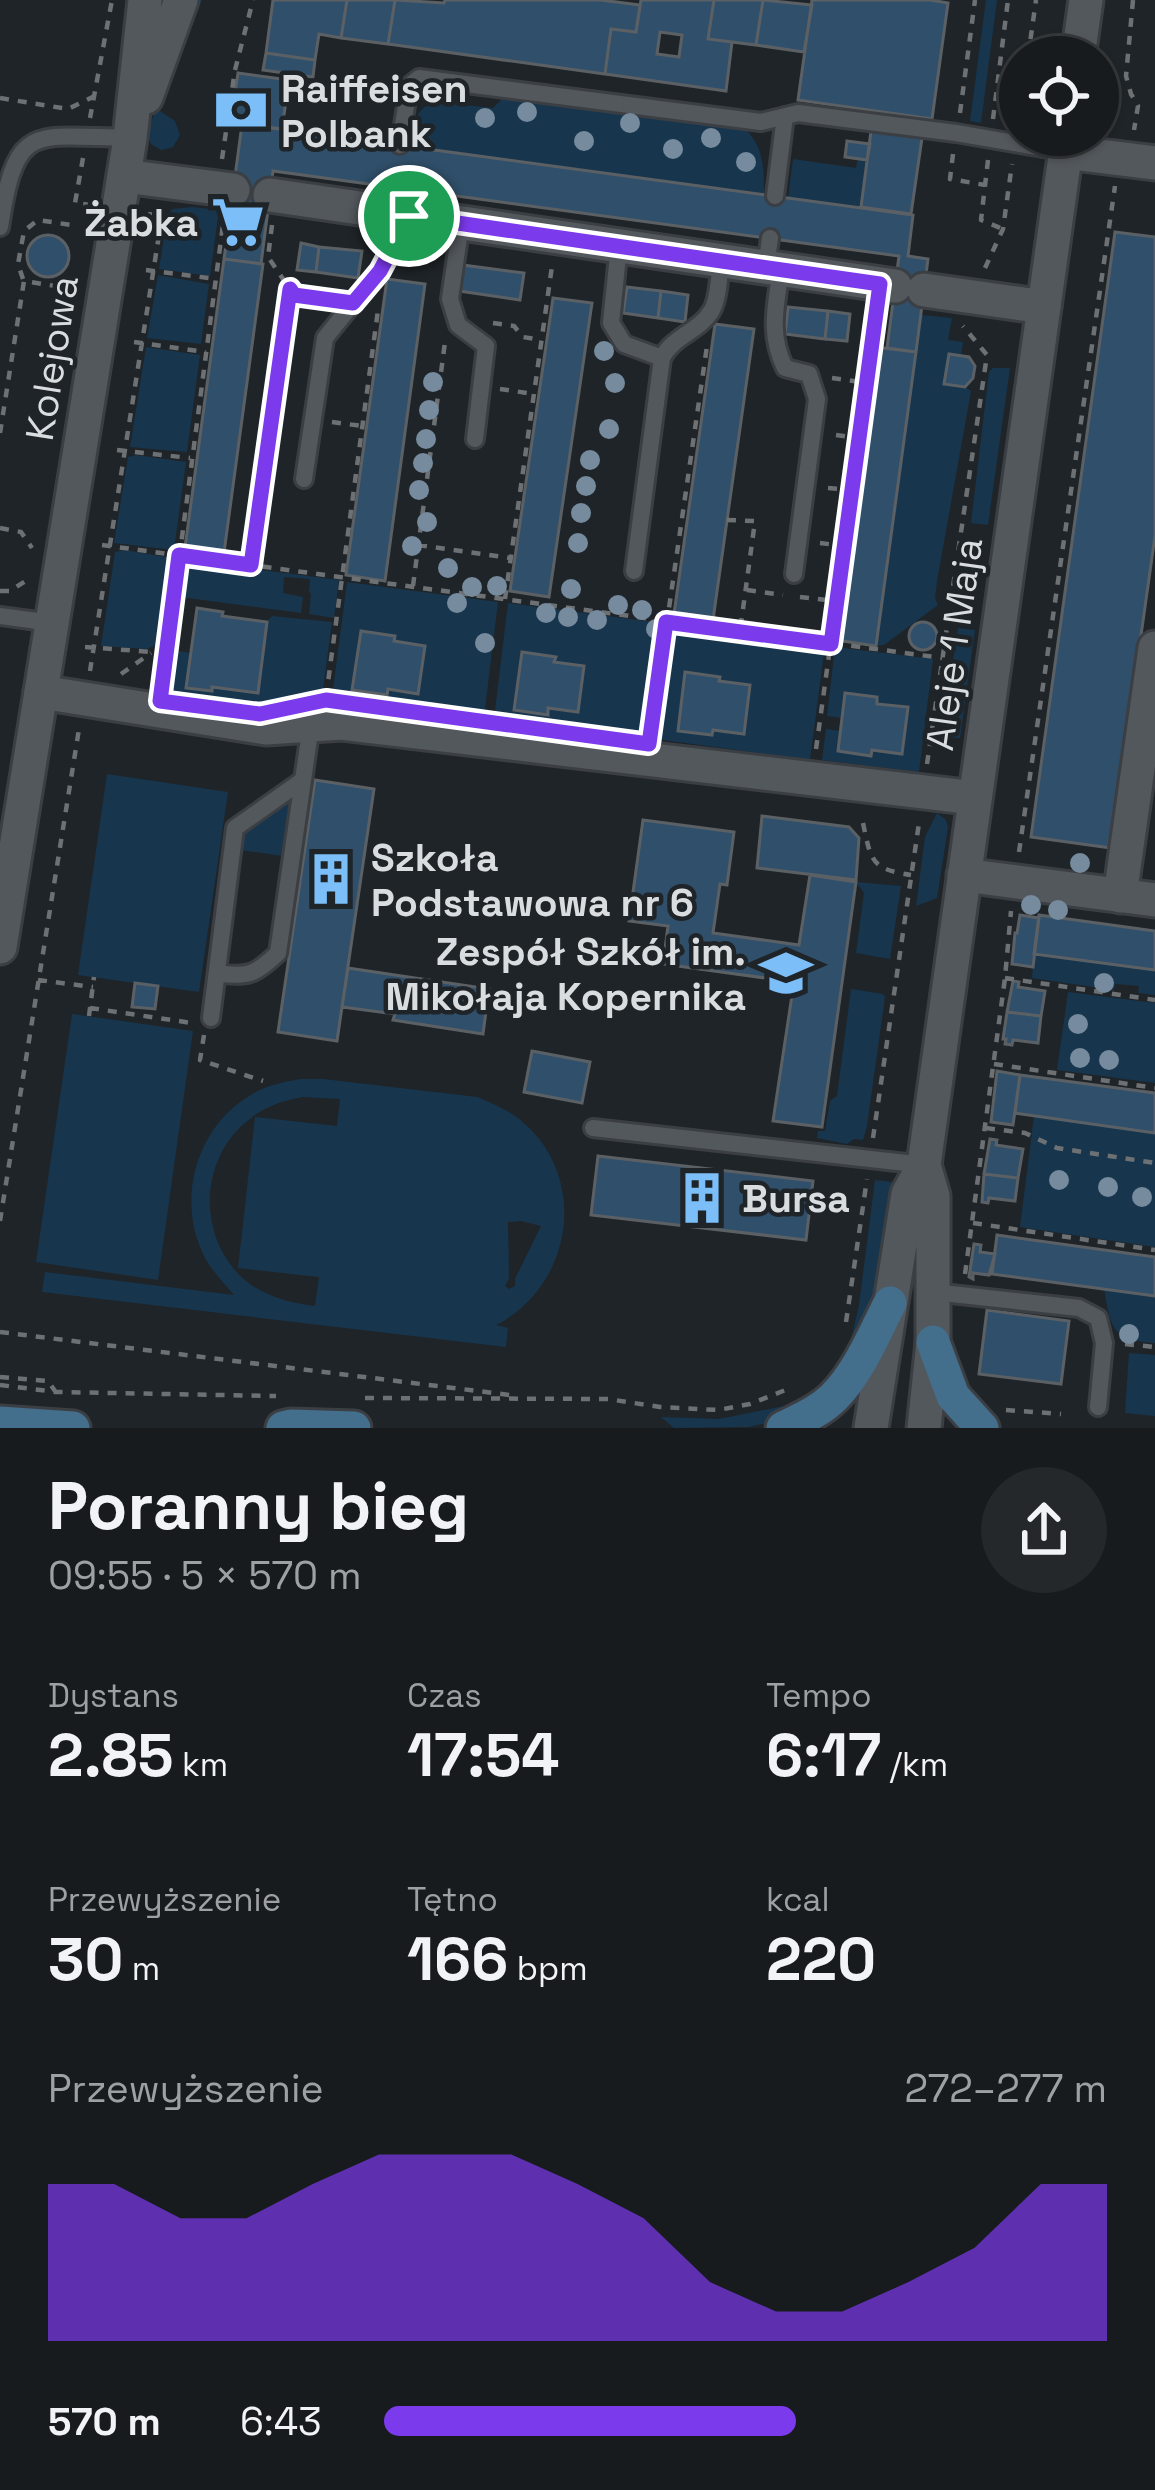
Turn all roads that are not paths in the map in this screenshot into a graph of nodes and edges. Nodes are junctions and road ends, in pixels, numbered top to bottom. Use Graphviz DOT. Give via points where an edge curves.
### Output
graph roads {
  1 [pos="146,0"];
  2 [pos="181,0"];
  3 [pos="1085,0"];
  4 [pos="1081,36"];
  5 [pos="784,116"];
  6 [pos="999,137"];
  7 [pos="130,138"];
  8 [pos="400,145"];
  9 [pos="1065,156"];
  10 [pos="124,176"];
  11 [pos="227,185"];
  12 [pos="775,196"];
  13 [pos="272,207"];
  14 [pos="398,209"];
  15 [pos="461,223"];
  16 [pos="0,227"];
  17 [pos="619,246"];
  18 [pos="772,258"];
  19 [pos="721,261"];
  20 [pos="1044,307"];
  21 [pos="662,358"];
  22 [pos="475,440"];
  23 [pos="304,478"];
  24 [pos="634,571"];
  25 [pos="794,574"];
  26 [pos="0,616"];
  27 [pos="52,623"];
  28 [pos="1155,648"];
  29 [pos="41,692"];
  30 [pos="318,712"];
  31 [pos="303,779"];
  32 [pos="975,799"];
  33 [pos="964,874"];
  34 [pos="1120,896"];
  35 [pos="1155,900"];
  36 [pos="0,947"];
  37 [pos="217,973"];
  38 [pos="211,1018"];
  39 [pos="593,1128"];
  40 [pos="924,1165"];
  41 [pos="948,1294"];
  42 [pos="890,1303"];
  43 [pos="933,1342"];
  44 [pos="1098,1407"];
  45 [pos="281,1412"];
  46 [pos="351,1413"];
  47 [pos="990,1419"];
  48 [pos="0,1423"];
  49 [pos="73,1428"];
  50 [pos="783,1428"];
  51 [pos="872,1428"];
  52 [pos="924,1428"];
  1 -- 7 [label="street, Kolejowa"];
  2 -- 7 [label="street, Kolejowa"];
  3 -- 4 [label="street"];
  5 -- 6 [label="lane"];
  5 -- 8 [label="lane" via="761,122 419,77 409,86"];
  5 -- 12 [label="lane"];
  7 -- 10 [label="street, Kolejowa"];
  7 -- 16 [label="lane" via="29,142 11,170"];
  9 -- 20 [label="street, Aleje 1 Maja"];
  10 -- 11 [label="street"];
  10 -- 27 [label="street, Kolejowa"];
  13 -- 14 [label="street"];
  14 -- 15 [label="street"];
  14 -- 23 [label="lane" via="380,271 325,338"];
  15 -- 17 [label="street"];
  15 -- 22 [label="lane" via="450,299 458,325 486,346"];
  17 -- 19 [label="street"];
  17 -- 21 [label="lane" via="611,323 624,344"];
  18 -- 19 [label="street"];
  18 -- 20 [label="street"];
  18 -- 25 [label="lane" via="775,347 784,368 808,374 817,398"];
  19 -- 21 [label="lane" via="712,309"];
  20 -- 32 [label="street, Aleje 1 Maja"];
  21 -- 24 [label="lane"];
  26 -- 27 [label="lane"];
  27 -- 29 [label="street, Kolejowa"];
  28 -- 34 [label="street"];
  29 -- 30 [label="street" via="266,728"];
  29 -- 36 [label="street, Kolejowa"];
  30 -- 31 [label="lane"];
  30 -- 32 [label="street" via="341,723"];
  31 -- 37 [label="lane" via="236,828"];
  31 -- 37 [label="lane" via="278,953 259,971"];
  32 -- 33 [label="street, Aleje 1 Maja"];
  33 -- 34 [label="street"];
  33 -- 40 [label="street, Aleje 1 Maja"];
  34 -- 35 [label="street"];
  37 -- 38 [label="lane"];
  39 -- 40 [label="lane"];
  40 -- 41 [label="street, Aleje 1 Maja"];
  40 -- 42 [label="street, Aleje 1 Maja" via="908,1194"];
  41 -- 43 [label="street, Aleje 1 Maja"];
  41 -- 44 [label="lane" via="1079,1308 1098,1318"];
  42 -- 50 [label="main road" via="833,1399"];
  42 -- 51 [label="street, Aleje 1 Maja"];
  43 -- 47 [label="main road" via="953,1396"];
  43 -- 52 [label="street, Aleje 1 Maja"];
  45 -- 46 [label="main road" via="291,1426"];
  48 -- 49 [label="main road"];
}
